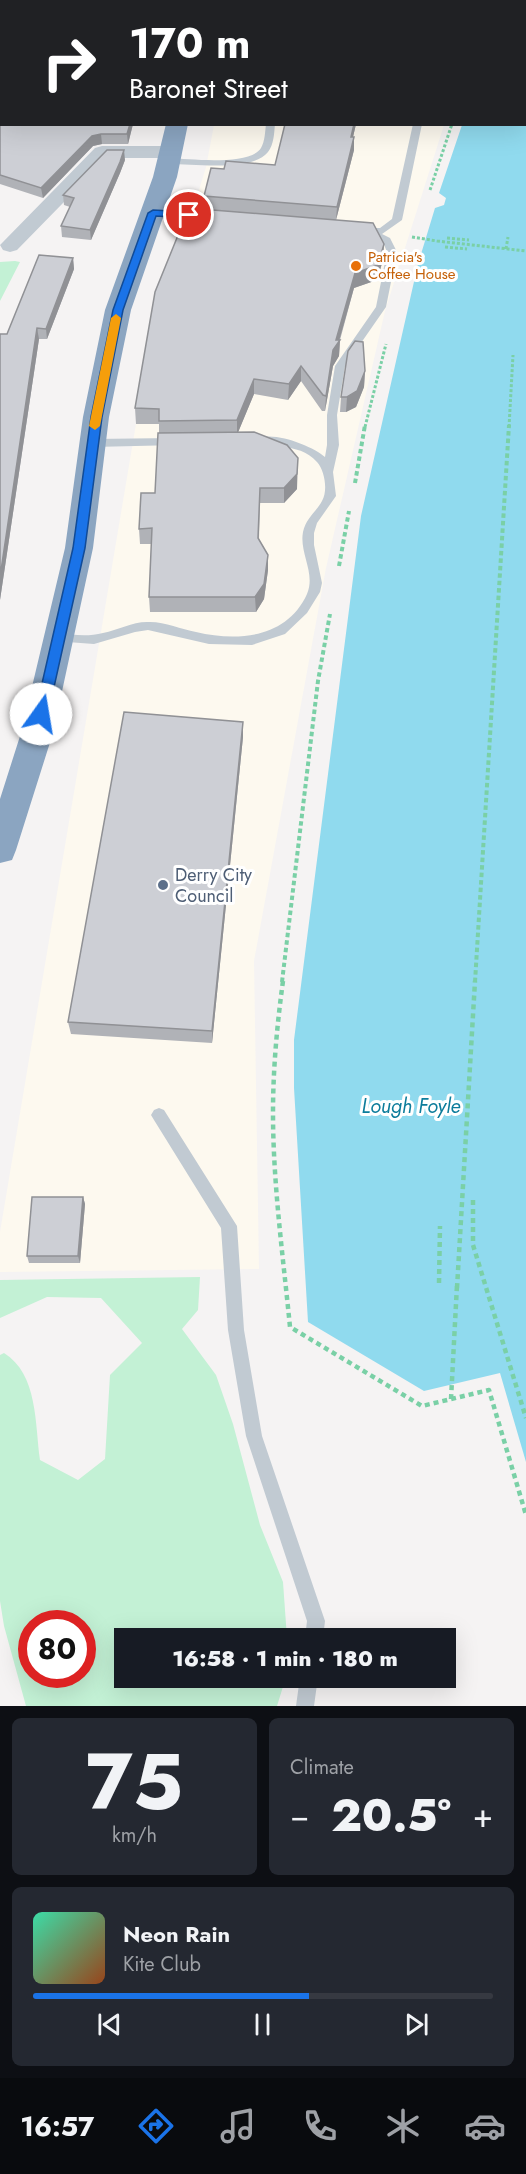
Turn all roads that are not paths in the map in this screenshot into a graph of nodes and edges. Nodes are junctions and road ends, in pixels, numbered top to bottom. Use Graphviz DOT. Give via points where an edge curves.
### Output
graph roads {
  1 [pos="177,126"];
  2 [pos="272,126"];
  3 [pos="418,126"];
  4 [pos="171,156"];
  5 [pos="153,213"];
  6 [pos="399,213"];
  7 [pos="261,222"];
  8 [pos="344,229"];
  9 [pos="368,231"];
  10 [pos="10,246"];
  11 [pos="392,252"];
  12 [pos="248,441"];
  13 [pos="192,442"];
  14 [pos="93,443"];
  15 [pos="328,472"];
  16 [pos="58,638"];
  17 [pos="0,850"];
  18 [pos="159,1115"];
  19 [pos="315,1628"];
  20 [pos="307,1688"];
  21 [pos="305,1706"];
  1 -- 4 [label="highway"];
  2 -- 4 [label="lane" via="266,149 257,158 225,162"];
  3 -- 6 [label="lane"];
  4 -- 5 [label="highway"];
  4 -- 10 [label="street" via="102,152"];
  5 -- 7 [label="street"];
  5 -- 14 [label="highway" via="118,310"];
  6 -- 9 [label="lane" via="390,227"];
  6 -- 11 [label="lane"];
  8 -- 9 [label="street"];
  9 -- 11 [label="lane" via="387,240"];
  11 -- 15 [label="lane" via="381,307 340,366"];
  12 -- 15 [label="lane" via="295,443 310,450"];
  13 -- 14 [label="lane"];
  14 -- 16 [label="highway" via="79,548"];
  15 -- 16 [label="lane" via="330,496 310,526 308,544 317,584 303,612 274,635 209,640 149,626 128,628 99,639"];
  16 -- 17 [label="highway" via="37,733"];
  18 -- 19 [label="lane" via="229,1226 236,1330 254,1436"];
  20 -- 21 [label="lane"];
}
